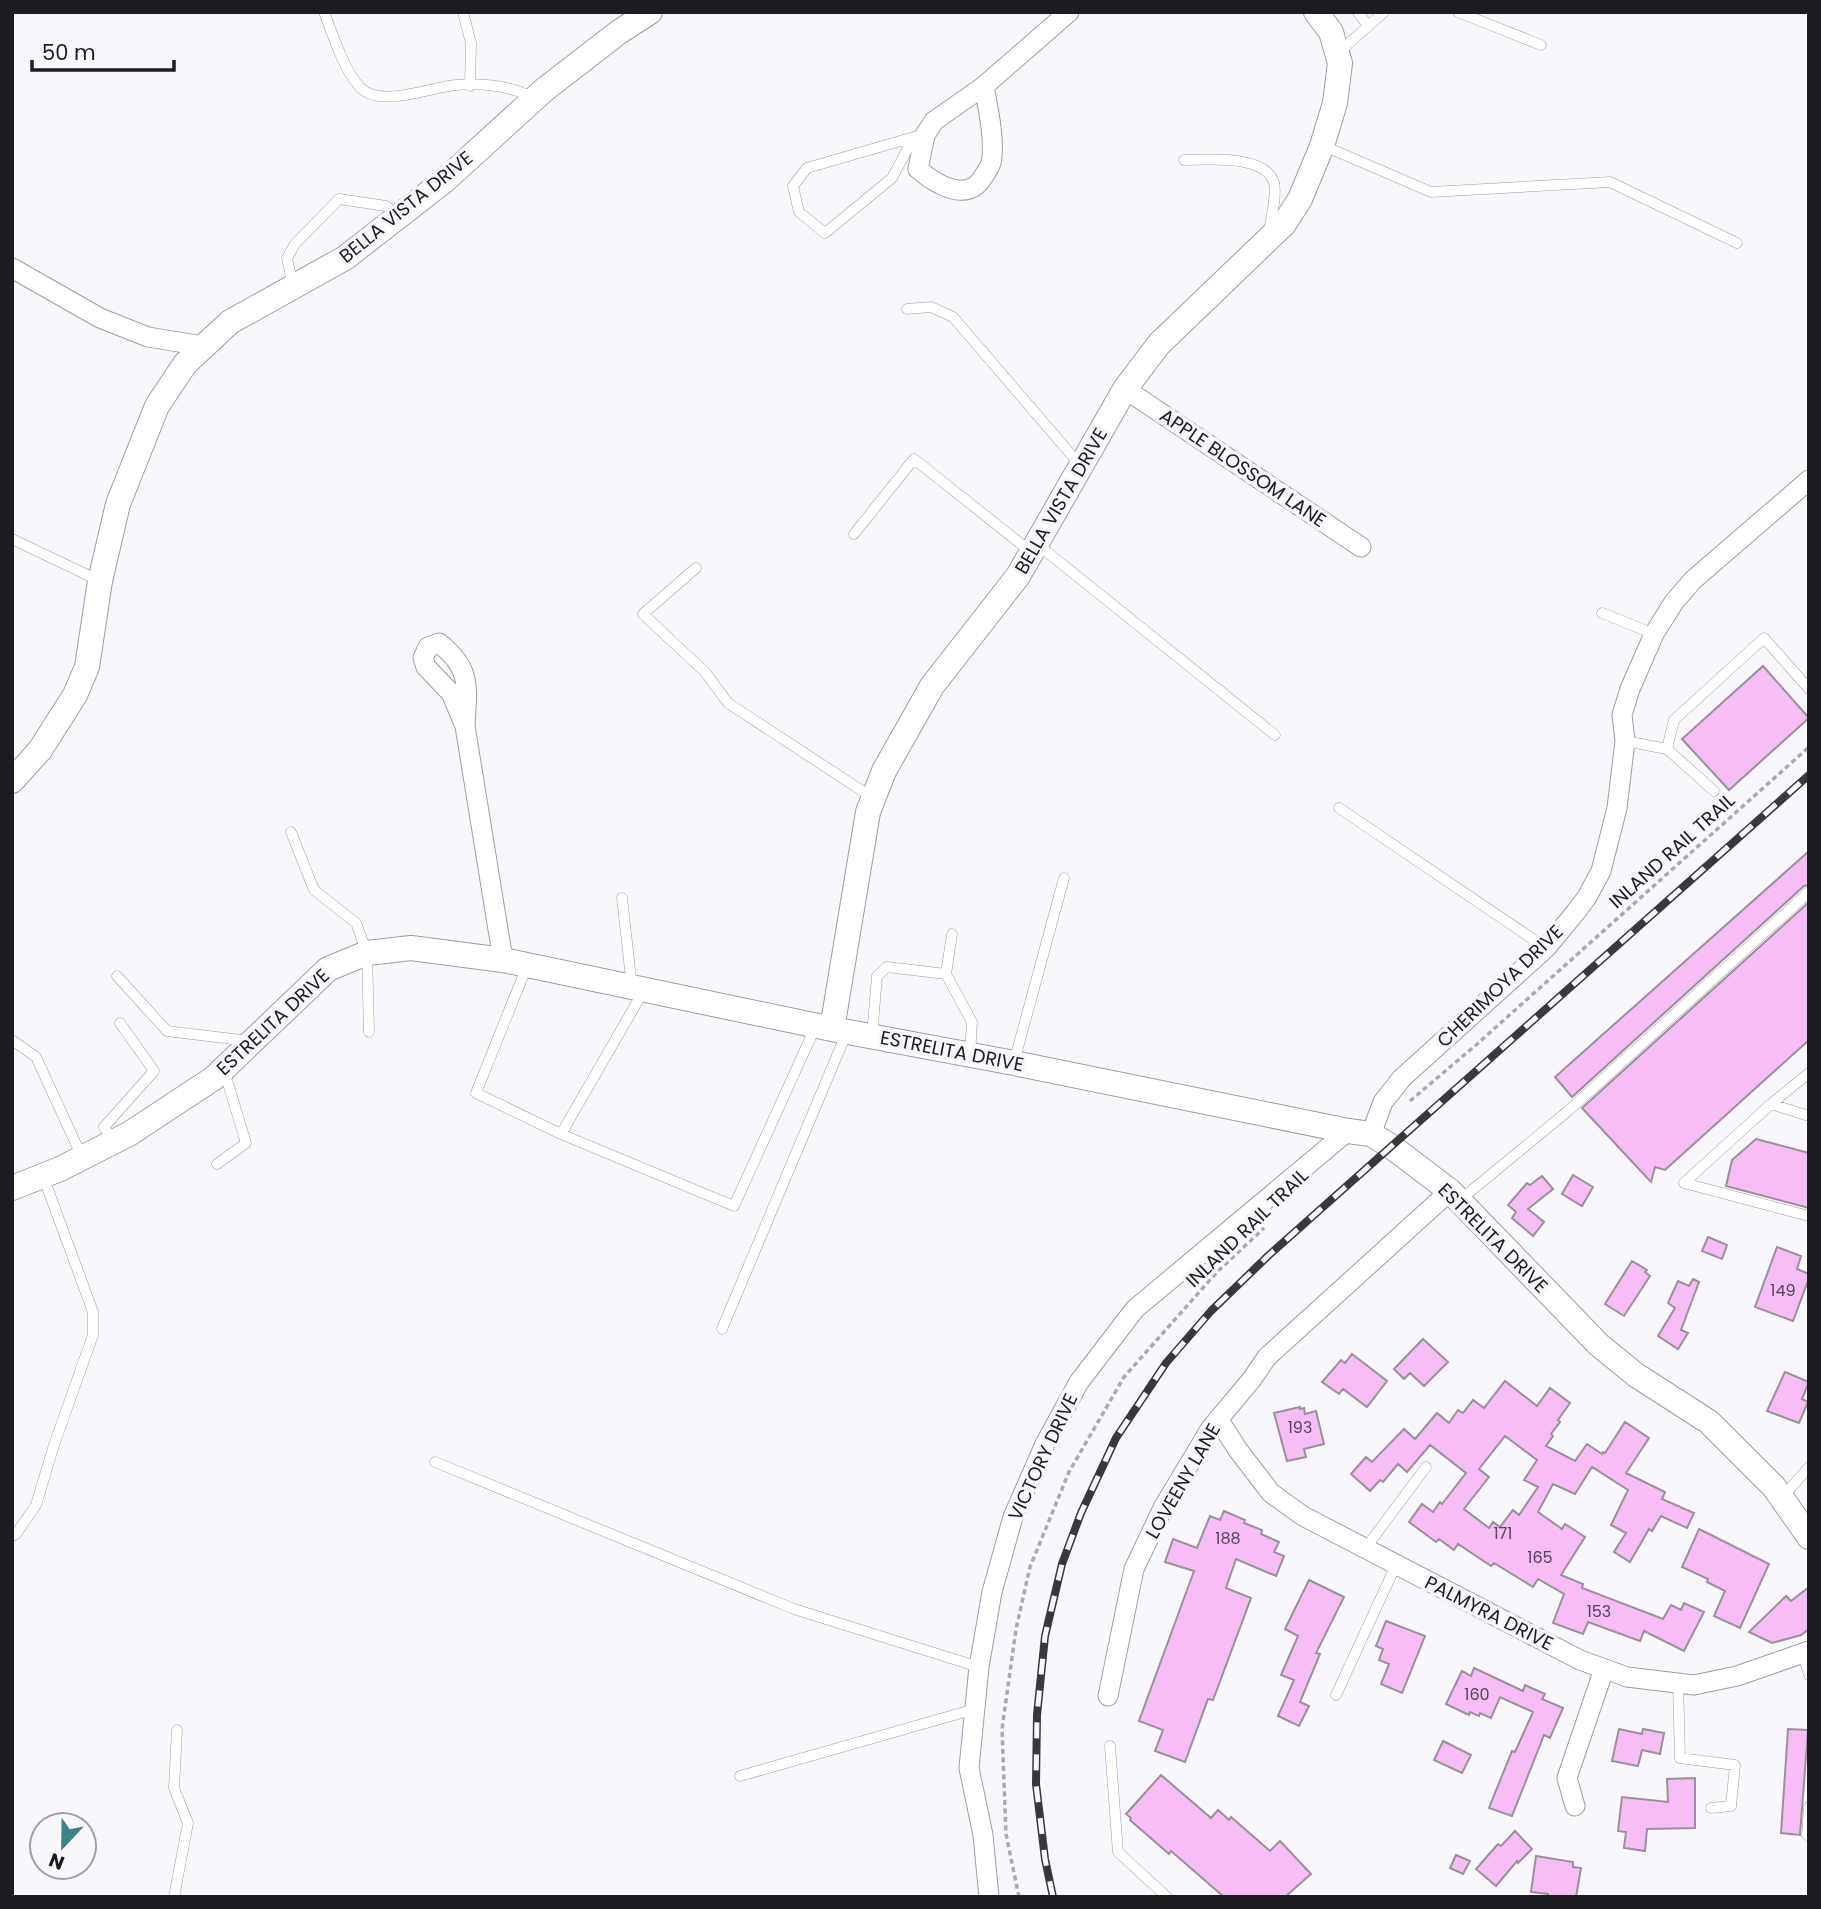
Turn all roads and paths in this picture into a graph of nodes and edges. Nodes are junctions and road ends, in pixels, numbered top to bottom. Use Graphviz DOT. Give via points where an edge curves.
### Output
graph roads {
  1 [pos="324,12"];
  2 [pos="463,12"];
  3 [pos="650,12"];
  4 [pos="1069,12"];
  5 [pos="1317,12"];
  6 [pos="1358,12"];
  7 [pos="1384,12"];
  8 [pos="1458,12"];
  9 [pos="1368,26"];
  10 [pos="1541,45"];
  11 [pos="1337,54"];
  12 [pos="470,86"];
  13 [pos="984,86"];
  14 [pos="534,99"];
  15 [pos="919,136"];
  16 [pos="1322,146"];
  17 [pos="1184,160"];
  18 [pos="400,216"];
  19 [pos="1268,239"];
  20 [pos="1737,243"];
  21 [pos="12,268"];
  22 [pos="293,287"];
  23 [pos="907,309"];
  24 [pos="203,346"];
  25 [pos="1125,389"];
  26 [pos="1082,467"];
  27 [pos="1809,481"];
  28 [pos="854,534"];
  29 [pos="12,540"];
  30 [pos="1361,547"];
  31 [pos="1034,548"];
  32 [pos="696,568"];
  33 [pos="100,581"];
  34 [pos="1602,613"];
  35 [pos="1654,634"];
  36 [pos="1809,689"];
  37 [pos="466,726"];
  38 [pos="1275,735"];
  39 [pos="1625,741"];
  40 [pos="1809,747"];
  41 [pos="1667,749"];
  42 [pos="12,781"];
  43 [pos="1714,791"];
  44 [pos="873,799"];
  45 [pos="1339,808"];
  46 [pos="291,832"];
  47 [pos="1064,878"];
  48 [pos="1809,892"];
  49 [pos="622,898"];
  50 [pos="951,934"];
  51 [pos="1546,948"];
  52 [pos="367,953"];
  53 [pos="515,963"];
  54 [pos="946,974"];
  55 [pos="117,975"];
  56 [pos="638,988"];
  57 [pos="120,1023"];
  58 [pos="842,1031"];
  59 [pos="369,1032"];
  60 [pos="12,1040"];
  61 [pos="253,1041"];
  62 [pos="970,1055"];
  63 [pos="1014,1063"];
  64 [pos="223,1069"];
  65 [pos="1809,1073"];
  66 [pos="1409,1102"];
  67 [pos="1771,1104"];
  68 [pos="1809,1116"];
  69 [pos="1359,1132"];
  70 [pos="561,1134"];
  71 [pos="113,1142"];
  72 [pos="83,1157"];
  73 [pos="217,1164"];
  74 [pos="43,1176"];
  75 [pos="12,1188"];
  76 [pos="1455,1195"];
  77 [pos="1809,1216"];
  78 [pos="1266,1227"];
  79 [pos="722,1329"];
  80 [pos="1218,1419"];
  81 [pos="435,1462"];
  82 [pos="1426,1467"];
  83 [pos="1809,1467"];
  84 [pos="1782,1498"];
  85 [pos="12,1535"];
  86 [pos="1809,1537"];
  87 [pos="1365,1549"];
  88 [pos="1396,1565"];
  89 [pos="1806,1652"];
  90 [pos="979,1667"];
  91 [pos="1604,1669"];
  92 [pos="1809,1675"];
  93 [pos="1678,1683"];
  94 [pos="1336,1695"];
  95 [pos="1108,1696"];
  96 [pos="975,1709"];
  97 [pos="177,1730"];
  98 [pos="1110,1746"];
  99 [pos="740,1776"];
  100 [pos="1575,1806"];
  101 [pos="1809,1807"];
  102 [pos="1711,1808"];
  103 [pos="1807,1835"];
  104 [pos="174,1897"];
  105 [pos="989,1897"];
  106 [pos="1019,1897"];
  107 [pos="1167,1897"];
  1 -- 12 [label="lane" via="358,86 370,95 398,97"];
  2 -- 12 [label="lane" via="471,43"];
  3 -- 14 [label="street, BELLA VISTA DRIVE"];
  4 -- 13 [label="street"];
  5 -- 11 [label="street, BELLA VISTA DRIVE" via="1331,33"];
  6 -- 9 [label="lane"];
  7 -- 9 [label="lane"];
  8 -- 10 [label="lane"];
  9 -- 11 [label="lane"];
  11 -- 16 [label="street, BELLA VISTA DRIVE" via="1335,103"];
  12 -- 14 [label="lane" via="522,91"];
  13 -- 15 [label="street"];
  13 -- 15 [label="street" via="992,161 980,184 964,191 930,180 918,169"];
  14 -- 18 [label="street, BELLA VISTA DRIVE"];
  15 -- 15 [label="lane" via="807,168 793,186 799,212 825,233 892,178"];
  16 -- 19 [label="street, BELLA VISTA DRIVE" via="1300,199"];
  16 -- 20 [label="lane" via="1432,192 1610,181"];
  17 -- 19 [label="lane" via="1250,162 1264,170 1275,192"];
  18 -- 22 [label="street, BELLA VISTA DRIVE" via="345,258"];
  18 -- 22 [label="lane" via="386,206 339,198 287,258"];
  19 -- 25 [label="street, BELLA VISTA DRIVE" via="1159,344"];
  21 -- 24 [label="street" via="100,317 148,337"];
  22 -- 24 [label="street, BELLA VISTA DRIVE" via="230,323"];
  23 -- 26 [label="lane" via="931,307 953,317"];
  24 -- 33 [label="street, BELLA VISTA DRIVE" via="185,364 158,406 118,505"];
  25 -- 26 [label="street, BELLA VISTA DRIVE"];
  25 -- 30 [label="street, APPLE BLOSSOM LANE"];
  26 -- 31 [label="street, BELLA VISTA DRIVE"];
  27 -- 35 [label="street, CHERIMOYA DRIVE" via="1693,580"];
  28 -- 31 [label="lane" via="914,460"];
  29 -- 33 [label="lane"];
  31 -- 38 [label="lane"];
  31 -- 44 [label="street, BELLA VISTA DRIVE" via="932,686"];
  32 -- 44 [label="lane" via="643,614 705,673 728,703"];
  33 -- 42 [label="street, BELLA VISTA DRIVE" via="87,667 75,695 40,750"];
  34 -- 35 [label="lane"];
  35 -- 39 [label="street, CHERIMOYA DRIVE" via="1622,715"];
  36 -- 41 [label="lane" via="1764,638 1674,720"];
  37 -- 53 [label="street"];
  39 -- 41 [label="lane"];
  39 -- 51 [label="street, CHERIMOYA DRIVE" via="1618,808 1601,872 1576,913"];
  40 -- 66 [label="path, INLAND RAIL TRAIL"];
  41 -- 43 [label="lane"];
  44 -- 58 [label="street, BELLA VISTA DRIVE"];
  45 -- 51 [label="lane"];
  46 -- 52 [label="lane" via="314,890 356,923"];
  47 -- 63 [label="lane"];
  48 -- 76 [label="lane" via="1568,1111"];
  49 -- 56 [label="lane"];
  50 -- 54 [label="lane"];
  51 -- 69 [label="street, CHERIMOYA DRIVE" via="1402,1078"];
  52 -- 53 [label="street, ESTRELITA DRIVE" via="411,948"];
  52 -- 59 [label="lane"];
  52 -- 61 [label="street, ESTRELITA DRIVE" via="328,968"];
  53 -- 56 [label="street, ESTRELITA DRIVE"];
  53 -- 70 [label="lane" via="476,1093"];
  54 -- 58 [label="lane" via="887,967"];
  54 -- 62 [label="lane" via="972,1022"];
  55 -- 61 [label="lane" via="167,1031"];
  56 -- 58 [label="street, ESTRELITA DRIVE"];
  56 -- 70 [label="lane"];
  57 -- 71 [label="lane" via="155,1071 104,1127"];
  58 -- 62 [label="street, ESTRELITA DRIVE"];
  58 -- 70 [label="lane" via="734,1206"];
  58 -- 79 [label="lane"];
  60 -- 72 [label="lane" via="36,1057"];
  61 -- 64 [label="street, ESTRELITA DRIVE"];
  62 -- 63 [label="street, ESTRELITA DRIVE"];
  63 -- 69 [label="street, ESTRELITA DRIVE"];
  64 -- 71 [label="street, ESTRELITA DRIVE"];
  64 -- 73 [label="lane" via="246,1143"];
  65 -- 67 [label="lane"];
  67 -- 68 [label="lane"];
  67 -- 77 [label="lane" via="1684,1183"];
  69 -- 76 [label="street, ESTRELITA DRIVE" via="1392,1147"];
  69 -- 90 [label="street, VICTORY DRIVE" via="1135,1309 1079,1382 1013,1517 992,1592"];
  71 -- 72 [label="street, ESTRELITA DRIVE"];
  72 -- 74 [label="street, ESTRELITA DRIVE"];
  74 -- 75 [label="street, ESTRELITA DRIVE"];
  74 -- 85 [label="lane" via="93,1312 93,1335 36,1505"];
  76 -- 80 [label="street, LOVEENY LANE" via="1267,1357"];
  76 -- 84 [label="street, ESTRELITA DRIVE" via="1599,1345 1709,1422"];
  78 -- 106 [label="path, INLAND RAIL TRAIL" via="1217,1272 1125,1377 1069,1472 1030,1567 1002,1729 1006,1834"];
  80 -- 87 [label="street, PALMYRA DRIVE" via="1271,1493"];
  80 -- 95 [label="street, LOVEENY LANE" via="1163,1508 1134,1569"];
  81 -- 90 [label="lane" via="794,1609"];
  82 -- 87 [label="lane"];
  83 -- 84 [label="lane"];
  84 -- 86 [label="street, ESTRELITA DRIVE"];
  87 -- 88 [label="street, PALMYRA DRIVE"];
  88 -- 91 [label="street, PALMYRA DRIVE"];
  88 -- 94 [label="lane"];
  89 -- 92 [label="lane"];
  89 -- 93 [label="street, PALMYRA DRIVE" via="1737,1676 1694,1685"];
  90 -- 96 [label="street, VICTORY DRIVE"];
  91 -- 93 [label="street, PALMYRA DRIVE"];
  91 -- 100 [label="street" via="1567,1778"];
  93 -- 102 [label="lane" via="1680,1758 1735,1765 1731,1806"];
  96 -- 99 [label="lane"];
  96 -- 105 [label="street, VICTORY DRIVE" via="969,1768 983,1835"];
  97 -- 104 [label="lane" via="174,1788 188,1822"];
  98 -- 107 [label="lane" via="1118,1852"];
  101 -- 103 [label="lane"];
}
